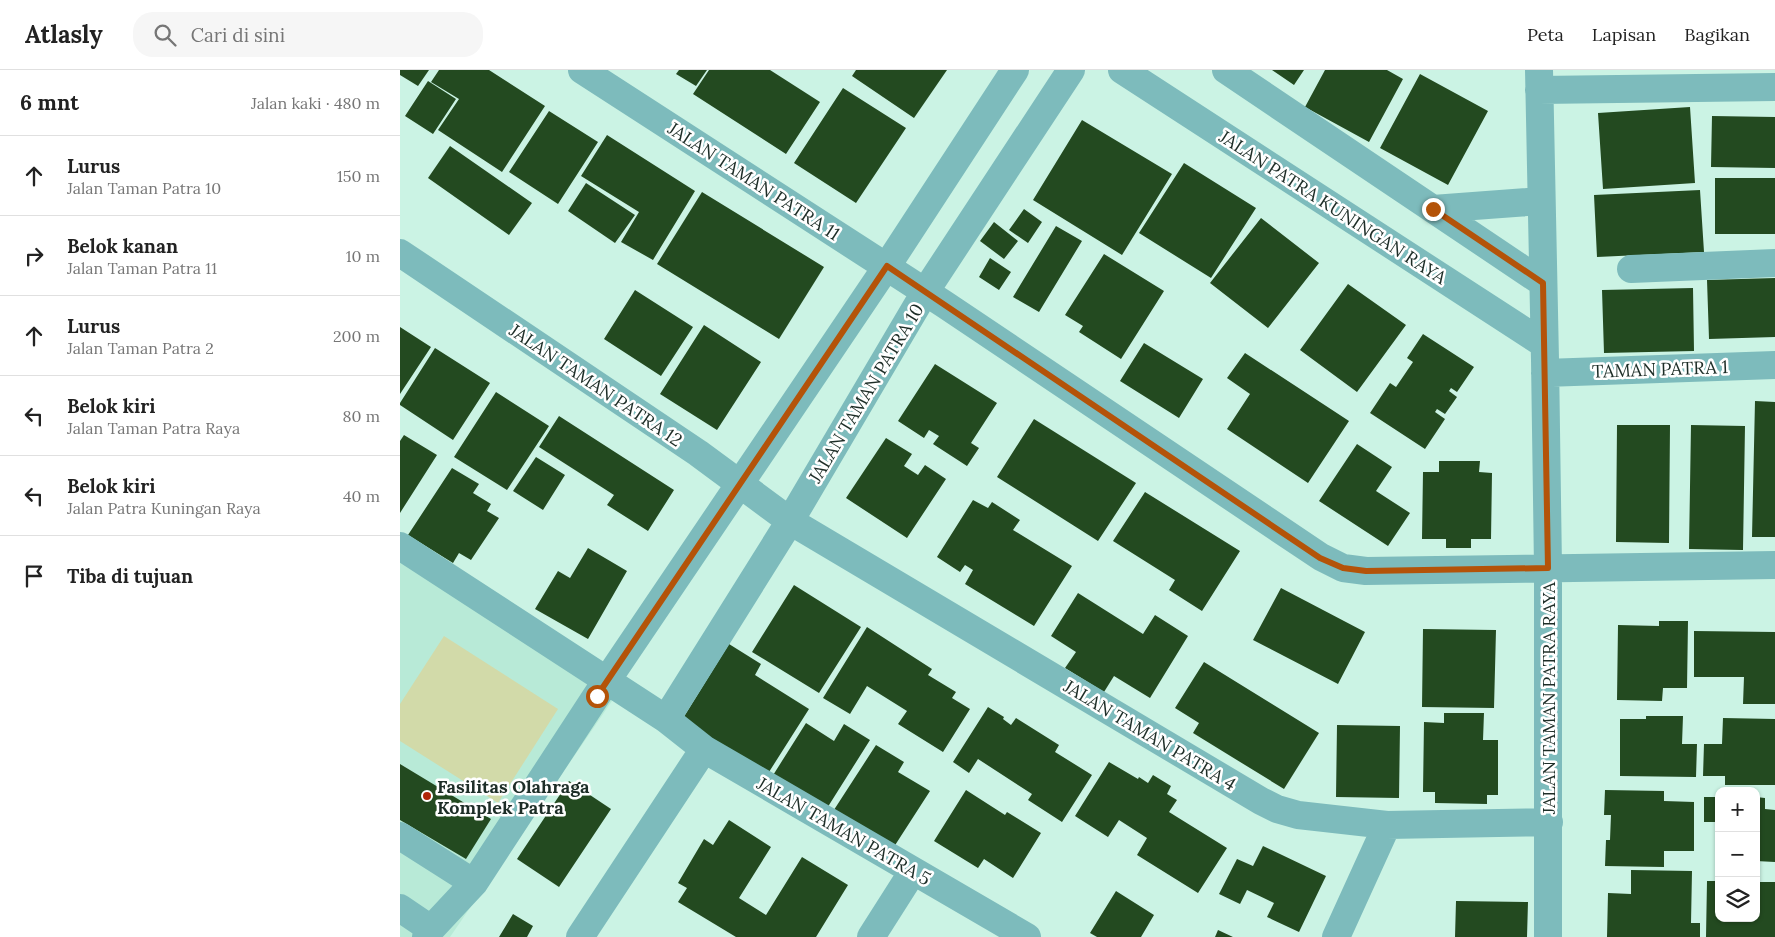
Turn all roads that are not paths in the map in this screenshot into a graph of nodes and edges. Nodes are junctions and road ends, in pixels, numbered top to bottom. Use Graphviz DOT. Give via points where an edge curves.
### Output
graph roads {
  1 [pos="582,70"];
  2 [pos="1015,70"];
  3 [pos="1071,70"];
  4 [pos="1122,70"];
  5 [pos="1226,70"];
  6 [pos="1539,80"];
  7 [pos="1775,87"];
  8 [pos="1541,201"];
  9 [pos="1433,209"];
  10 [pos="400,253"];
  11 [pos="1775,263"];
  12 [pos="887,266"];
  13 [pos="1631,269"];
  14 [pos="1543,283"];
  15 [pos="925,292"];
  16 [pos="1544,344"];
  17 [pos="1775,365"];
  18 [pos="1545,373"];
  19 [pos="739,484"];
  20 [pos="790,521"];
  21 [pos="400,546"];
  22 [pos="1775,565"];
  23 [pos="1548,568"];
  24 [pos="607,680"];
  25 [pos="666,719"];
  26 [pos="704,749"];
  27 [pos="1548,822"];
  28 [pos="1387,825"];
  29 [pos="400,836"];
  30 [pos="913,871"];
  31 [pos="474,883"];
  32 [pos="400,908"];
  33 [pos="429,933"];
  34 [pos="580,937"];
  35 [pos="871,937"];
  36 [pos="1027,937"];
  37 [pos="1336,937"];
  38 [pos="1548,937"];
  1 -- 12 [label="street, JALAN TAMAN PATRA 11"];
  2 -- 12 [label="street"];
  3 -- 15 [label="street, JALAN TAMAN PATRA 10"];
  4 -- 16 [label="street, JALAN PATRA KUNINGAN RAYA"];
  5 -- 9 [label="street"];
  6 -- 7 [label="street"];
  6 -- 8 [label="street, JALAN TAMAN PATRA RAYA"];
  8 -- 9 [label="street"];
  8 -- 14 [label="street, JALAN TAMAN PATRA RAYA"];
  9 -- 14 [label="street"];
  10 -- 19 [label="street, JALAN TAMAN PATRA 12" via="698,453"];
  11 -- 13 [label="street"];
  12 -- 15 [label="street, JALAN TAMAN PATRA 11"];
  12 -- 19 [label="street"];
  14 -- 16 [label="street, JALAN TAMAN PATRA RAYA"];
  15 -- 20 [label="street, JALAN TAMAN PATRA 10"];
  15 -- 23 [label="street, JALAN TAMAN PATRA 11" via="1320,558 1343,568 1366,571"];
  16 -- 18 [label="street, JALAN TAMAN PATRA RAYA"];
  17 -- 18 [label="street, TAMAN PATRA 1"];
  18 -- 23 [label="street, JALAN TAMAN PATRA RAYA"];
  19 -- 20 [label="street, JALAN TAMAN PATRA 12"];
  19 -- 24 [label="street"];
  20 -- 25 [label="street, JALAN TAMAN PATRA 10"];
  20 -- 28 [label="street, JALAN TAMAN PATRA 4" via="1261,801 1298,815"];
  21 -- 24 [label="street, JALAN TAMAN PATRA 5"];
  22 -- 23 [label="street, JALAN TAMAN PATRA 11"];
  23 -- 27 [label="street, JALAN TAMAN PATRA RAYA"];
  24 -- 25 [label="street, JALAN TAMAN PATRA 5"];
  24 -- 31 [label="street"];
  25 -- 26 [label="street, JALAN TAMAN PATRA 5"];
  26 -- 30 [label="street, JALAN TAMAN PATRA 5"];
  26 -- 34 [label="street"];
  27 -- 28 [label="street, JALAN TAMAN PATRA 4"];
  27 -- 38 [label="street, JALAN TAMAN PATRA RAYA"];
  28 -- 37 [label="street"];
  29 -- 31 [label="street"];
  30 -- 35 [label="street"];
  30 -- 36 [label="street, JALAN TAMAN PATRA 5"];
  31 -- 33 [label="street"];
  32 -- 33 [label="street"];
}
